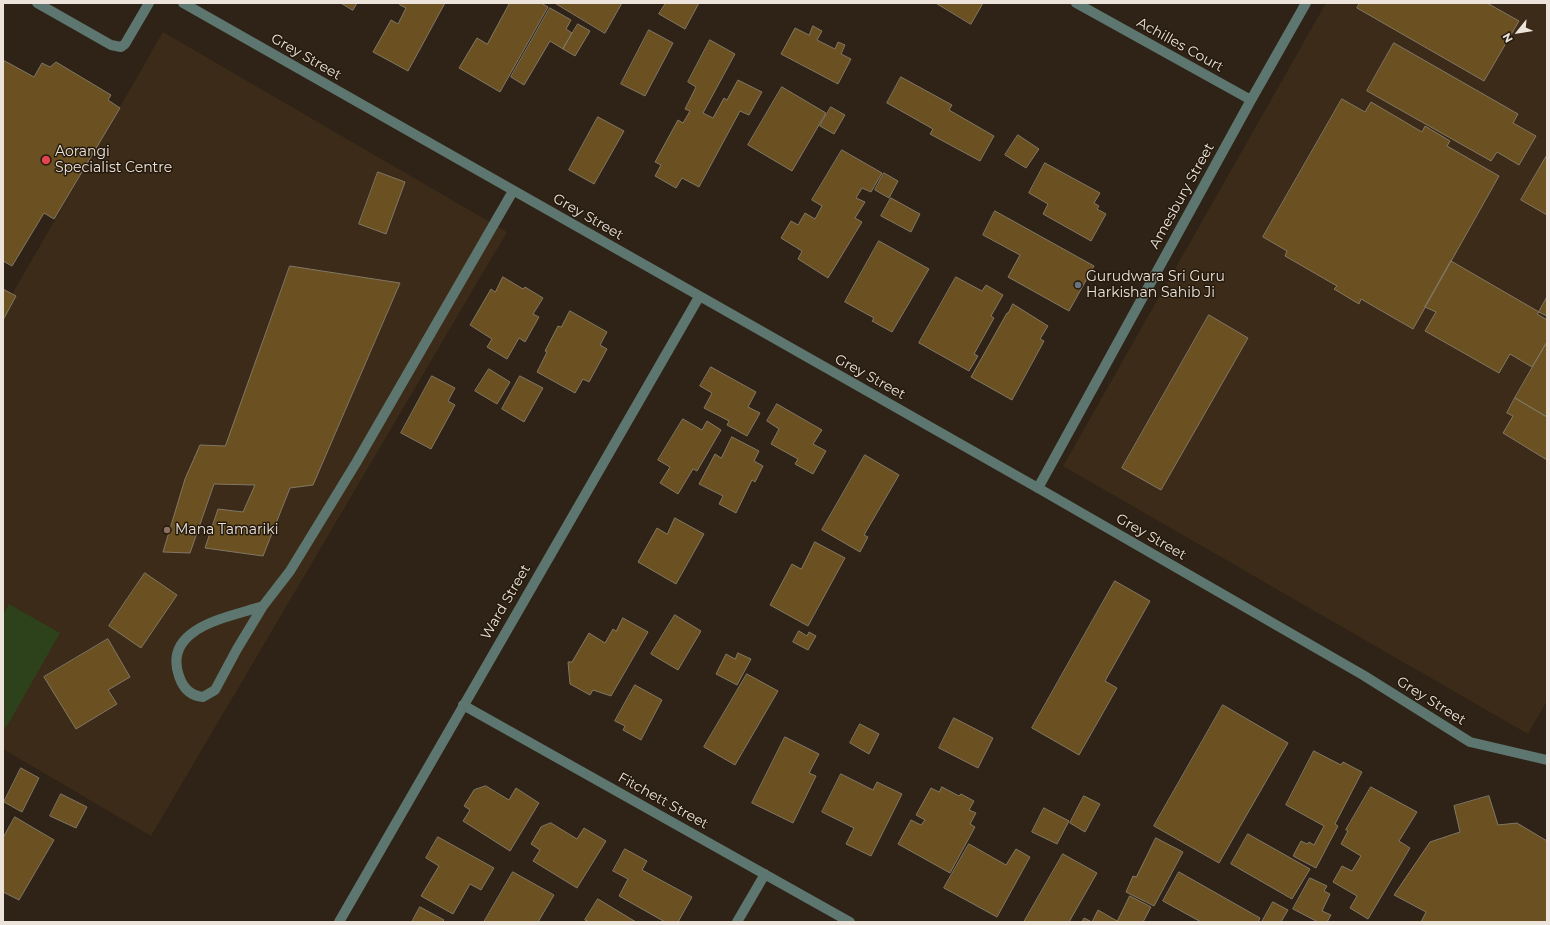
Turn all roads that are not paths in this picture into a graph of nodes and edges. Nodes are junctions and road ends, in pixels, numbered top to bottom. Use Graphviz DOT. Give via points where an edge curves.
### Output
graph roads {
  1 [pos="37,3"];
  2 [pos="149,3"];
  3 [pos="183,3"];
  4 [pos="1076,3"];
  5 [pos="1306,3"];
  6 [pos="1251,100"];
  7 [pos="513,191"];
  8 [pos="699,297"];
  9 [pos="1038,488"];
  10 [pos="263,606"];
  11 [pos="463,704"];
  12 [pos="1547,760"];
  13 [pos="765,874"];
  14 [pos="339,922"];
  15 [pos="737,922"];
  16 [pos="850,922"];
  1 -- 2 [label="street" via="111,45 121,47"];
  3 -- 7 [label="street, Grey Street"];
  4 -- 6 [label="street, Achilles Court"];
  5 -- 6 [label="street, Amesbury Street"];
  6 -- 9 [label="street, Amesbury Street"];
  7 -- 8 [label="street, Grey Street"];
  7 -- 10 [label="street" via="356,463 290,571"];
  8 -- 9 [label="street, Grey Street"];
  8 -- 11 [label="street, Ward Street"];
  9 -- 12 [label="street, Grey Street" via="1363,675 1470,742"];
  10 -- 10 [label="street" via="215,690 203,697 191,693 181,680 177,669 176,657 185,640 191,633 207,624"];
  11 -- 13 [label="street, Fitchett Street"];
  11 -- 14 [label="street, Ward Street"];
  13 -- 15 [label="street"];
  13 -- 16 [label="street, Fitchett Street"];
}
